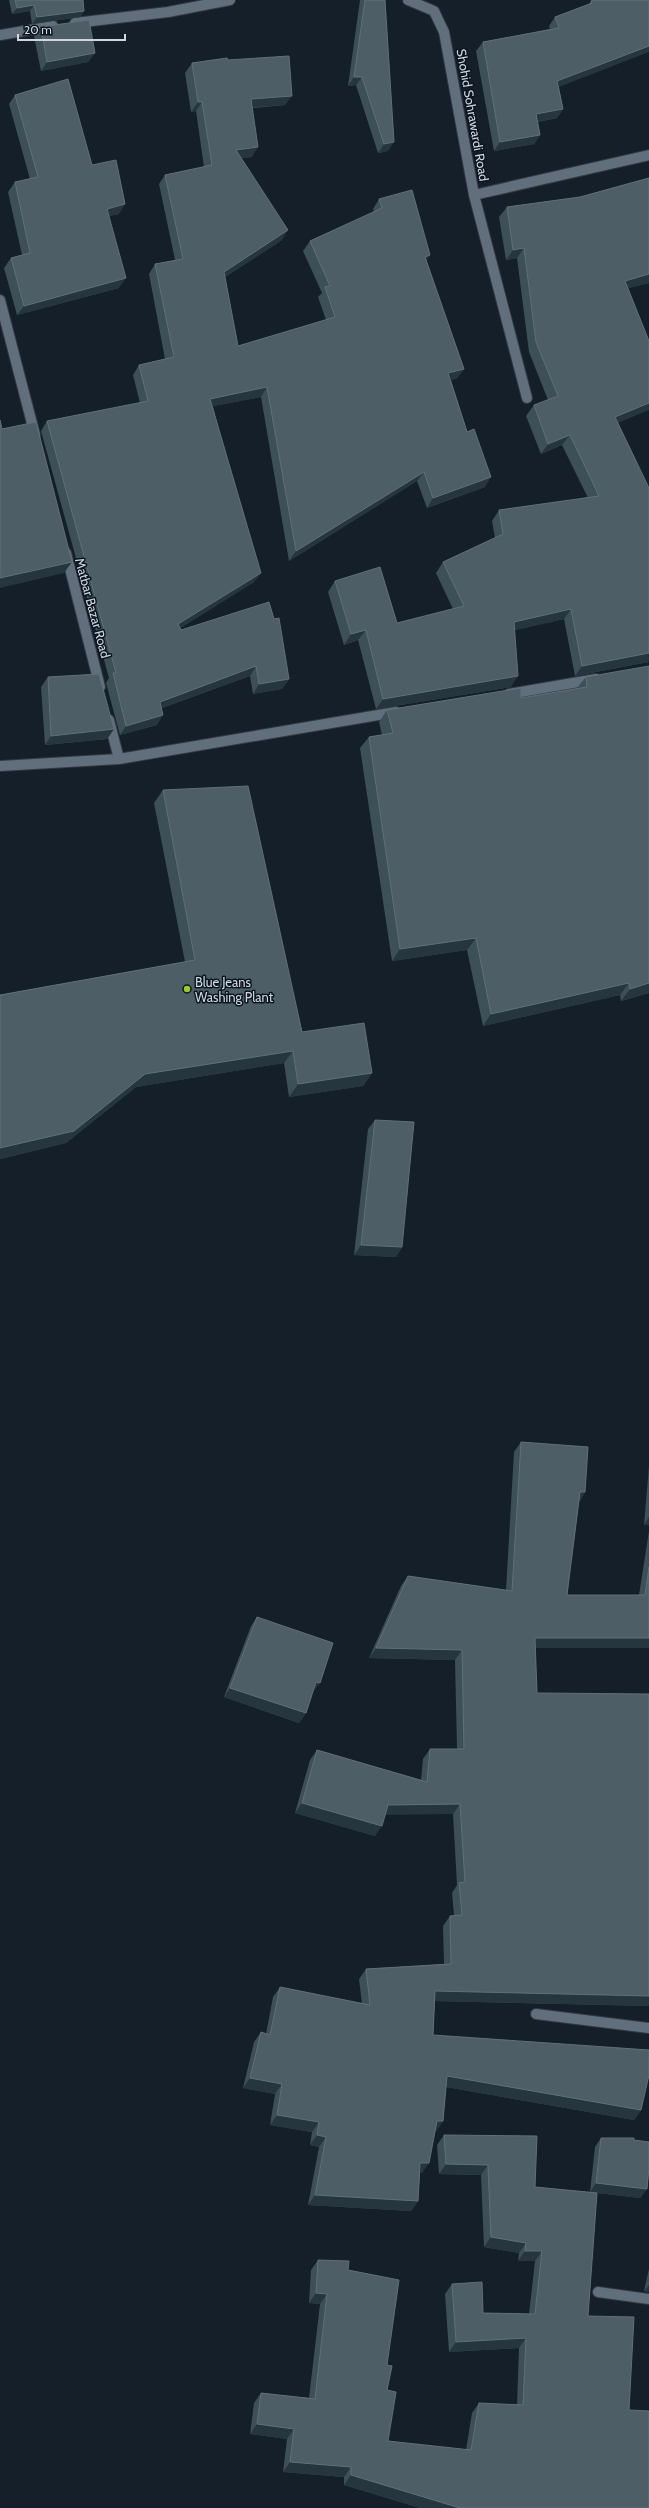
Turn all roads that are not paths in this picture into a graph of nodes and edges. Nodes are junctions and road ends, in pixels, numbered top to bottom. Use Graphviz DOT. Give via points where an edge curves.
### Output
graph roads {
  1 [pos="230,0"];
  2 [pos="408,0"];
  3 [pos="0,35"];
  4 [pos="649,155"];
  5 [pos="474,195"];
  6 [pos="0,300"];
  7 [pos="527,398"];
  8 [pos="38,446"];
  9 [pos="63,545"];
  10 [pos="610,677"];
  11 [pos="501,695"];
  12 [pos="103,698"];
  13 [pos="407,710"];
  14 [pos="107,713"];
  15 [pos="119,758"];
  16 [pos="0,766"];
  17 [pos="536,2014"];
  18 [pos="649,2028"];
  19 [pos="598,2292"];
  20 [pos="649,2299"];
  1 -- 3 [label="street" via="168,12 72,23"];
  2 -- 5 [label="street, Shohid Sohrawardi Road" via="434,11 444,32"];
  4 -- 5 [label="street, Shohid Sohrawardi Road"];
  5 -- 7 [label="street"];
  6 -- 8 [label="street"];
  9 -- 12 [label="street, Matbar Bazar Road"];
  10 -- 11 [label="street"];
  13 -- 15 [label="street"];
  14 -- 15 [label="street"];
  15 -- 16 [label="street"];
  17 -- 18 [label="street"];
  19 -- 20 [label="street"];
}
